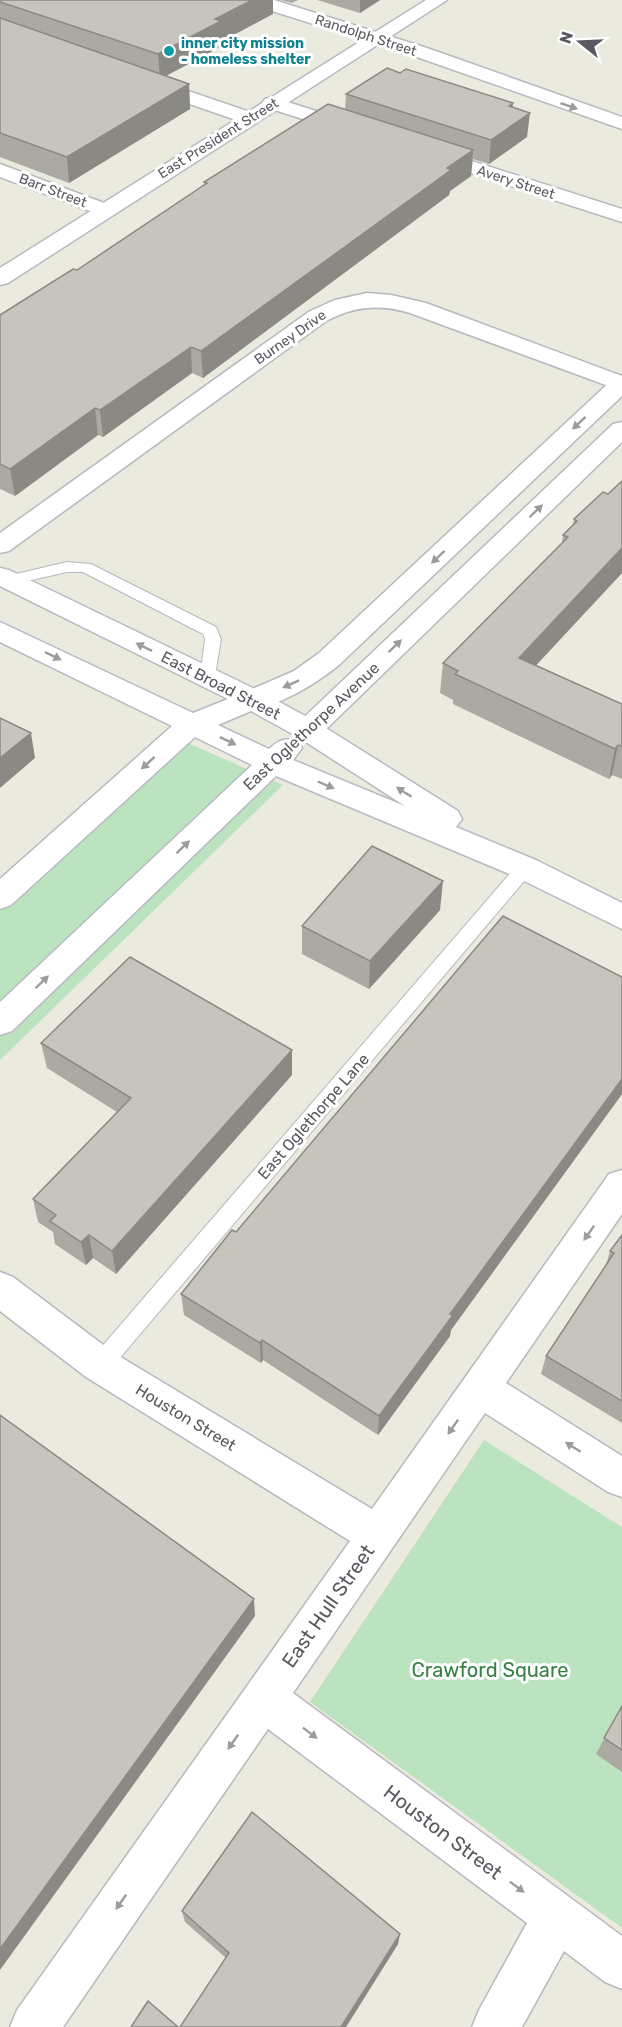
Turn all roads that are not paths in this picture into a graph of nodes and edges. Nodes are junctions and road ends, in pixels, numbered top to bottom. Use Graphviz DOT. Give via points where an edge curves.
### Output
graph roads {
  1 [pos="256,0"];
  2 [pos="438,0"];
  3 [pos="376,38"];
  4 [pos="475,71"];
  5 [pos="129,77"];
  6 [pos="611,100"];
  7 [pos="272,103"];
  8 [pos="249,118"];
  9 [pos="622,123"];
  10 [pos="368,134"];
  11 [pos="412,148"];
  12 [pos="0,170"];
  13 [pos="105,210"];
  14 [pos="622,216"];
  15 [pos="0,278"];
  16 [pos="622,384"];
  17 [pos="618,437"];
  18 [pos="0,545"];
  19 [pos="4,578"];
  20 [pos="0,631"];
  21 [pos="208,678"];
  22 [pos="253,700"];
  23 [pos="192,724"];
  24 [pos="308,730"];
  25 [pos="272,762"];
  26 [pos="525,868"];
  27 [pos="0,897"];
  28 [pos="622,917"];
  29 [pos="0,1022"];
  30 [pos="622,1185"];
  31 [pos="0,1289"];
  32 [pos="100,1365"];
  33 [pos="480,1388"];
  34 [pos="622,1478"];
  35 [pos="378,1535"];
  36 [pos="263,1698"];
  37 [pos="557,1916"];
  38 [pos="622,1965"];
  39 [pos="34,2027"];
  40 [pos="496,2027"];
  1 -- 3 [label="street, Randolph Street"];
  2 -- 3 [label="street, East President Street"];
  3 -- 4 [label="street, Randolph Street"];
  3 -- 7 [label="street, East President Street"];
  4 -- 6 [label="street, Randolph Street"];
  4 -- 9 [label="street, Randolph Street, one-way"];
  5 -- 8 [label="street"];
  7 -- 8 [label="street, East President Street"];
  7 -- 10 [label="street"];
  8 -- 13 [label="street, East President Street"];
  11 -- 14 [label="street, Avery Street"];
  12 -- 13 [label="street, Barr Street"];
  13 -- 15 [label="street, East President Street"];
  16 -- 18 [label="street, Burney Drive" via="396,301 355,300 318,316"];
  16 -- 22 [label="street, one-way" via="329,659 304,678"];
  24 -- 17 [label="street, East Oglethorpe Avenue, one-way"];
  21 -- 19 [label="street, East Broad Street, one-way"];
  19 -- 21 [label="lane" via="77,566 97,572 210,631 213,639"];
  20 -- 23 [label="street, East Broad Street, one-way"];
  21 -- 22 [label="street, East Broad Street"];
  22 -- 23 [label="street"];
  22 -- 24 [label="street, East Broad Street"];
  23 -- 25 [label="street, East Broad Street, one-way"];
  23 -- 27 [label="street, one-way"];
  24 -- 25 [label="street, East Oglethorpe Avenue"];
  26 -- 24 [label="street, East Broad Street, one-way"];
  25 -- 26 [label="street, East Broad Street, one-way"];
  29 -- 25 [label="street, East Oglethorpe Avenue, one-way"];
  26 -- 28 [label="street, East Broad Street"];
  26 -- 32 [label="lane, East Oglethorpe Lane"];
  30 -- 33 [label="street, East Hull Street, one-way"];
  31 -- 32 [label="street, Houston Street"];
  32 -- 35 [label="street, Houston Street"];
  34 -- 33 [label="street, one-way"];
  33 -- 35 [label="street, East Hull Street, one-way"];
  35 -- 36 [label="street, East Hull Street"];
  36 -- 37 [label="street, Houston Street, one-way"];
  36 -- 39 [label="street, East Hull Street, one-way"];
  37 -- 38 [label="street, Houston Street"];
  37 -- 40 [label="street"];
}
